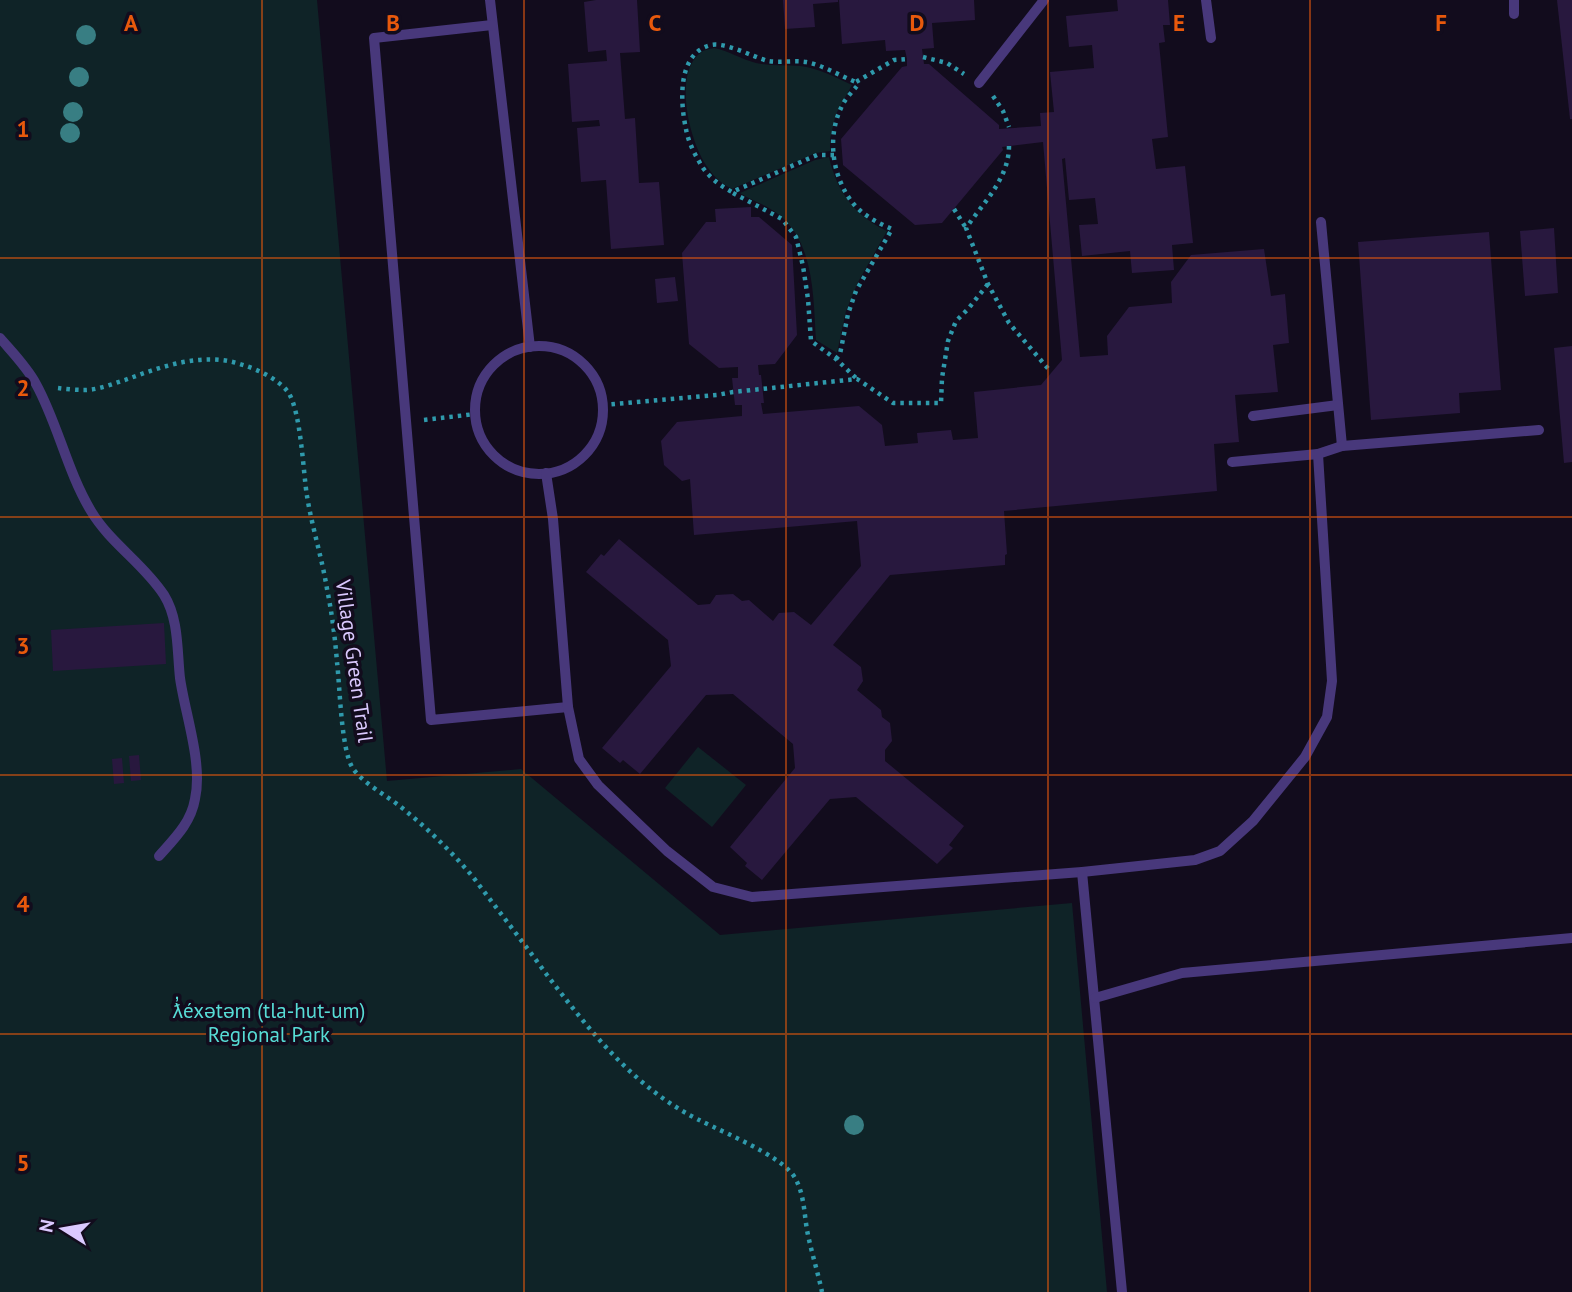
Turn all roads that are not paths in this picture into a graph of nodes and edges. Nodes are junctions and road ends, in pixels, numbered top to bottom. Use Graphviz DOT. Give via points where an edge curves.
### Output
graph roads {
  1 [pos="490,0"];
  2 [pos="1044,0"];
  3 [pos="1206,0"];
  4 [pos="1514,0"];
  5 [pos="1514,14"];
  6 [pos="492,25"];
  7 [pos="1211,38"];
  8 [pos="979,83"];
  9 [pos="1321,222"];
  10 [pos="0,338"];
  11 [pos="530,347"];
  12 [pos="1338,405"];
  13 [pos="1253,416"];
  14 [pos="1539,430"];
  15 [pos="1342,446"];
  16 [pos="1318,454"];
  17 [pos="1232,462"];
  18 [pos="546,474"];
  19 [pos="568,707"];
  20 [pos="159,856"];
  21 [pos="1082,872"];
  22 [pos="1572,938"];
  23 [pos="1095,998"];
  24 [pos="1122,1292"];
  1 -- 6 [label="lane"];
  2 -- 8 [label="lane"];
  3 -- 7 [label="lane"];
  4 -- 5 [label="lane"];
  6 -- 11 [label="lane"];
  6 -- 19 [label="lane" via="374,38 431,720"];
  9 -- 12 [label="lane"];
  10 -- 20 [label="lane" via="36,384 91,512 164,596 170,609 195,761 196,799 185,826"];
  11 -- 18 [label="lane" via="502,358 486,373 475,406 476,423 491,453 518,471"];
  11 -- 18 [label="lane" via="561,350 580,360 594,378 603,405 601,427 592,447 577,462"];
  12 -- 13 [label="lane"];
  12 -- 15 [label="lane"];
  14 -- 15 [label="lane"];
  15 -- 16 [label="lane"];
  16 -- 17 [label="lane"];
  16 -- 21 [label="lane" via="1332,681 1326,717 1305,757 1253,821 1220,851 1195,860"];
  18 -- 19 [label="lane"];
  19 -- 21 [label="lane" via="579,759 598,785 667,851 713,887 752,897"];
  21 -- 23 [label="lane"];
  22 -- 23 [label="lane" via="1182,973"];
  23 -- 24 [label="lane"];
}
